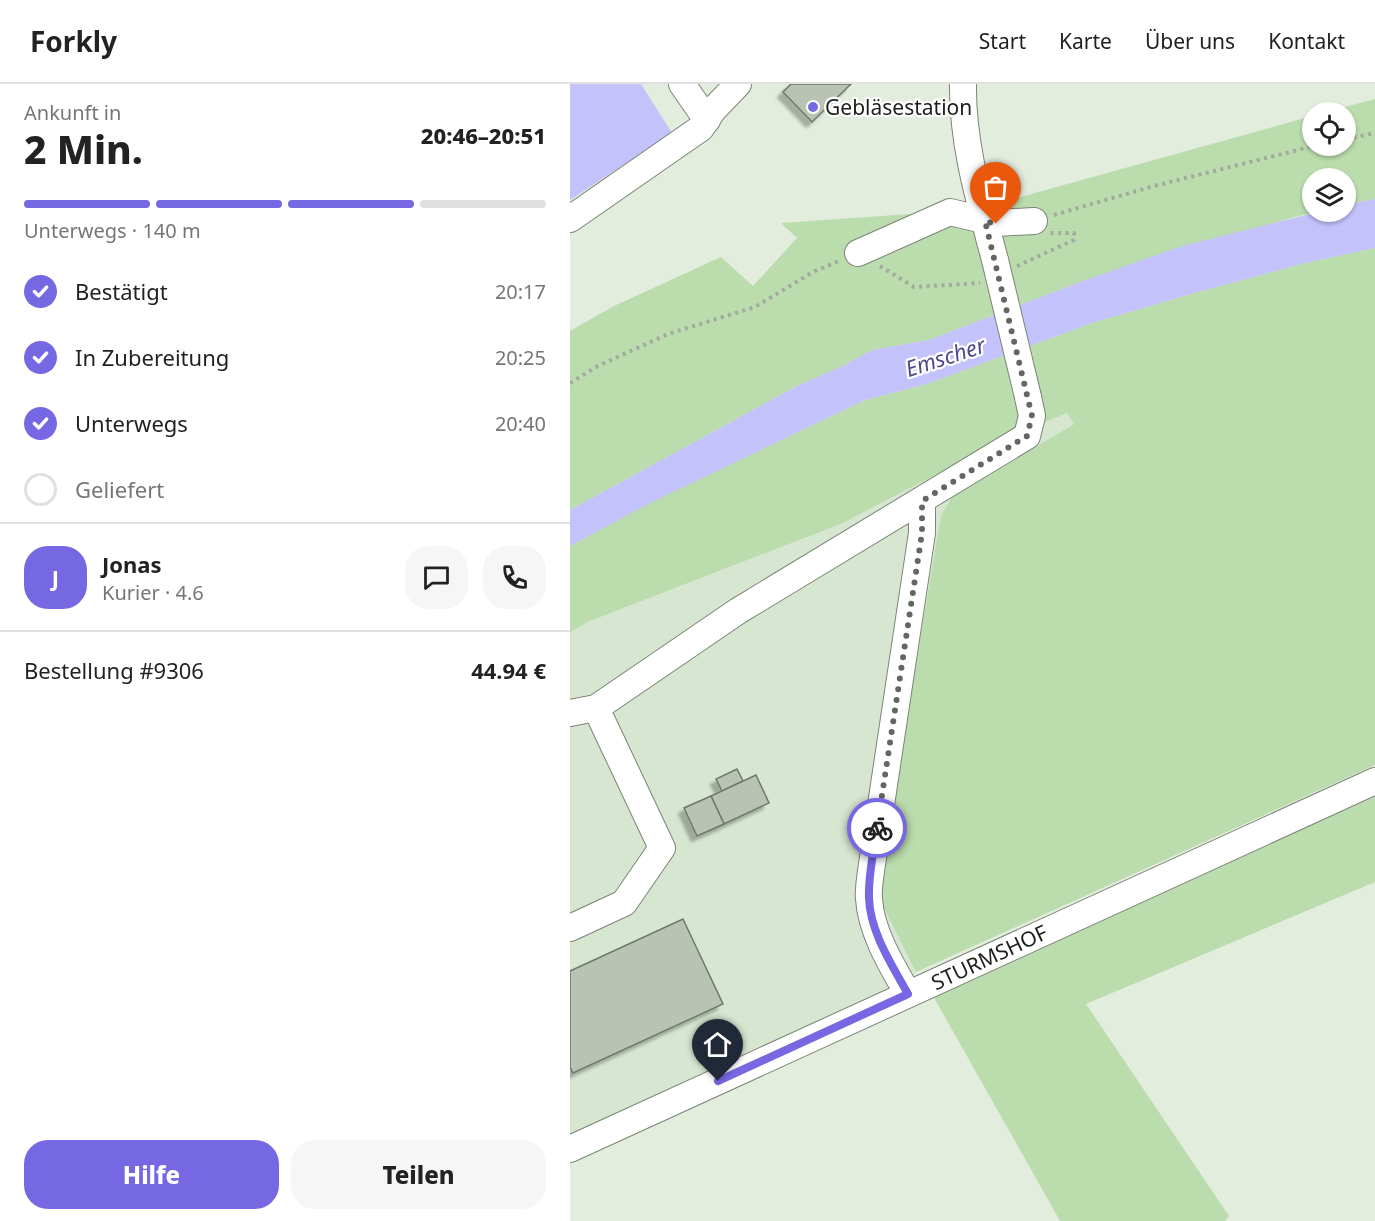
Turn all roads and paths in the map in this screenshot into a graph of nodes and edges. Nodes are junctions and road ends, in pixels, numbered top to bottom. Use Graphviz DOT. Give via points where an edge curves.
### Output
graph roads {
  1 [pos="682,84"];
  2 [pos="738,84"];
  3 [pos="963,84"];
  4 [pos="707,120"];
  5 [pos="1375,132"];
  6 [pos="1356,137"];
  7 [pos="1302,149"];
  8 [pos="570,219"];
  9 [pos="985,221"];
  10 [pos="1034,221"];
  11 [pos="858,253"];
  12 [pos="914,287"];
  13 [pos="570,383"];
  14 [pos="922,501"];
  15 [pos="596,708"];
  16 [pos="570,713"];
  17 [pos="1375,781"];
  18 [pos="570,928"];
  19 [pos="908,994"];
  20 [pos="570,1149"];
  1 -- 4 [label="street"];
  2 -- 4 [label="street"];
  3 -- 9 [label="street" via="974,178"];
  4 -- 8 [label="street"];
  5 -- 6 [label="path"];
  7 -- 10 [label="path"];
  9 -- 10 [label="street"];
  9 -- 11 [label="street" via="950,212"];
  9 -- 14 [label="street, bridge" via="1032,416 1027,436"];
  11 -- 12 [label="path"];
  11 -- 13 [label="path" via="813,272 755,307 668,333"];
  14 -- 15 [label="street" via="738,611"];
  14 -- 19 [label="street" via="922,533 869,899 885,950"];
  15 -- 16 [label="street"];
  15 -- 18 [label="street" via="662,848 624,903"];
  17 -- 19 [label="street, STURMSHOF"];
  19 -- 20 [label="street, STURMSHOF"];
}
